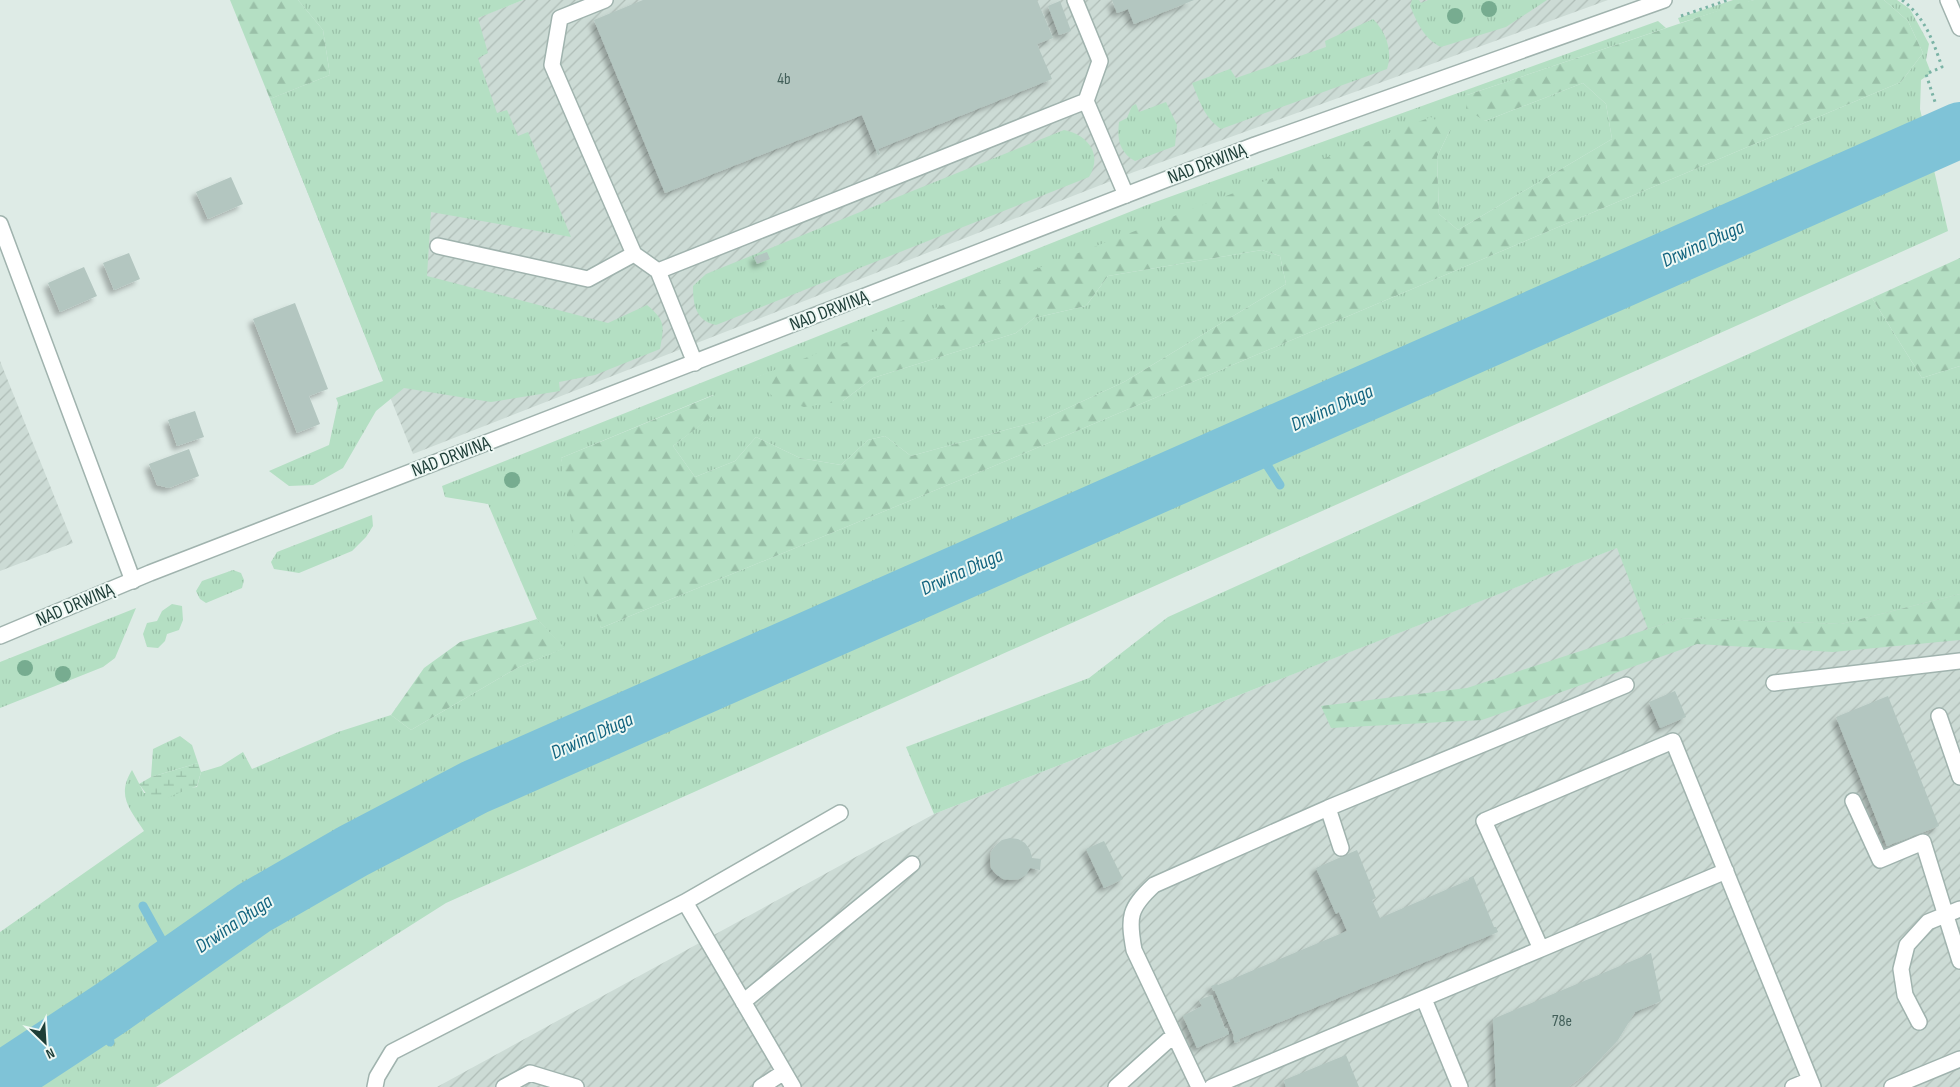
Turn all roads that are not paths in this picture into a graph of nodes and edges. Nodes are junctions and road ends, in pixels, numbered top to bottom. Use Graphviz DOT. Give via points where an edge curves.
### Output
graph roads {
  1 [pos="605,0"];
  2 [pos="1076,0"];
  3 [pos="1664,0"];
  4 [pos="1948,0"];
  5 [pos="1960,28"];
  6 [pos="1086,101"];
  7 [pos="1126,195"];
  8 [pos="0,224"];
  9 [pos="438,246"];
  10 [pos="634,254"];
  11 [pos="658,270"];
  12 [pos="695,363"];
  13 [pos="134,580"];
  14 [pos="0,636"];
  15 [pos="1960,661"];
  16 [pos="1774,683"];
  17 [pos="1626,685"];
  18 [pos="1939,716"];
  19 [pos="1960,776"];
  20 [pos="1853,800"];
  21 [pos="1328,808"];
  22 [pos="840,813"];
  23 [pos="1341,848"];
  24 [pos="912,864"];
  25 [pos="1726,871"];
  26 [pos="685,902"];
  27 [pos="1953,912"];
  28 [pos="1541,949"];
  29 [pos="1960,961"];
  30 [pos="1424,999"];
  31 [pos="743,1002"];
  32 [pos="1919,1022"];
  33 [pos="1174,1035"];
  34 [pos="1960,1059"];
  35 [pos="784,1072"];
  36 [pos="1811,1083"];
  37 [pos="375,1087"];
  38 [pos="504,1087"];
  39 [pos="576,1087"];
  40 [pos="761,1087"];
  41 [pos="793,1087"];
  42 [pos="1116,1087"];
  43 [pos="1199,1087"];
  44 [pos="1212,1087"];
  45 [pos="1460,1087"];
  46 [pos="1793,1087"];
  47 [pos="1892,1087"];
  1 -- 10 [label="street" via="560,18 552,65"];
  2 -- 6 [label="street" via="1100,61"];
  3 -- 7 [label="street, NAD DRWINĄ" via="1254,145"];
  4 -- 5 [label="street"];
  6 -- 7 [label="street"];
  6 -- 11 [label="street"];
  7 -- 12 [label="street, NAD DRWINĄ"];
  8 -- 13 [label="street"];
  9 -- 10 [label="street" via="588,279"];
  10 -- 11 [label="street"];
  11 -- 12 [label="street"];
  12 -- 13 [label="street, NAD DRWINĄ"];
  13 -- 14 [label="street, NAD DRWINĄ"];
  15 -- 16 [label="street"];
  17 -- 21 [label="street"];
  18 -- 19 [label="street"];
  20 -- 27 [label="street" via="1880,860 1923,842"];
  21 -- 23 [label="street"];
  21 -- 33 [label="street" via="1154,884 1139,898 1131,915 1134,950"];
  22 -- 26 [label="street"];
  24 -- 31 [label="street"];
  25 -- 28 [label="street"];
  25 -- 28 [label="street" via="1673,741 1484,821"];
  25 -- 36 [label="street"];
  26 -- 31 [label="street"];
  26 -- 37 [label="street" via="392,1052 377,1077"];
  27 -- 29 [label="street"];
  27 -- 32 [label="street" via="1928,922 1907,945 1901,969 1905,995"];
  28 -- 30 [label="street"];
  30 -- 44 [label="street"];
  30 -- 45 [label="street"];
  31 -- 35 [label="street"];
  33 -- 42 [label="street"];
  33 -- 43 [label="street"];
  34 -- 47 [label="street"];
  35 -- 40 [label="street"];
  35 -- 41 [label="street"];
  36 -- 46 [label="street"];
  38 -- 39 [label="street" via="530,1073"];
}
